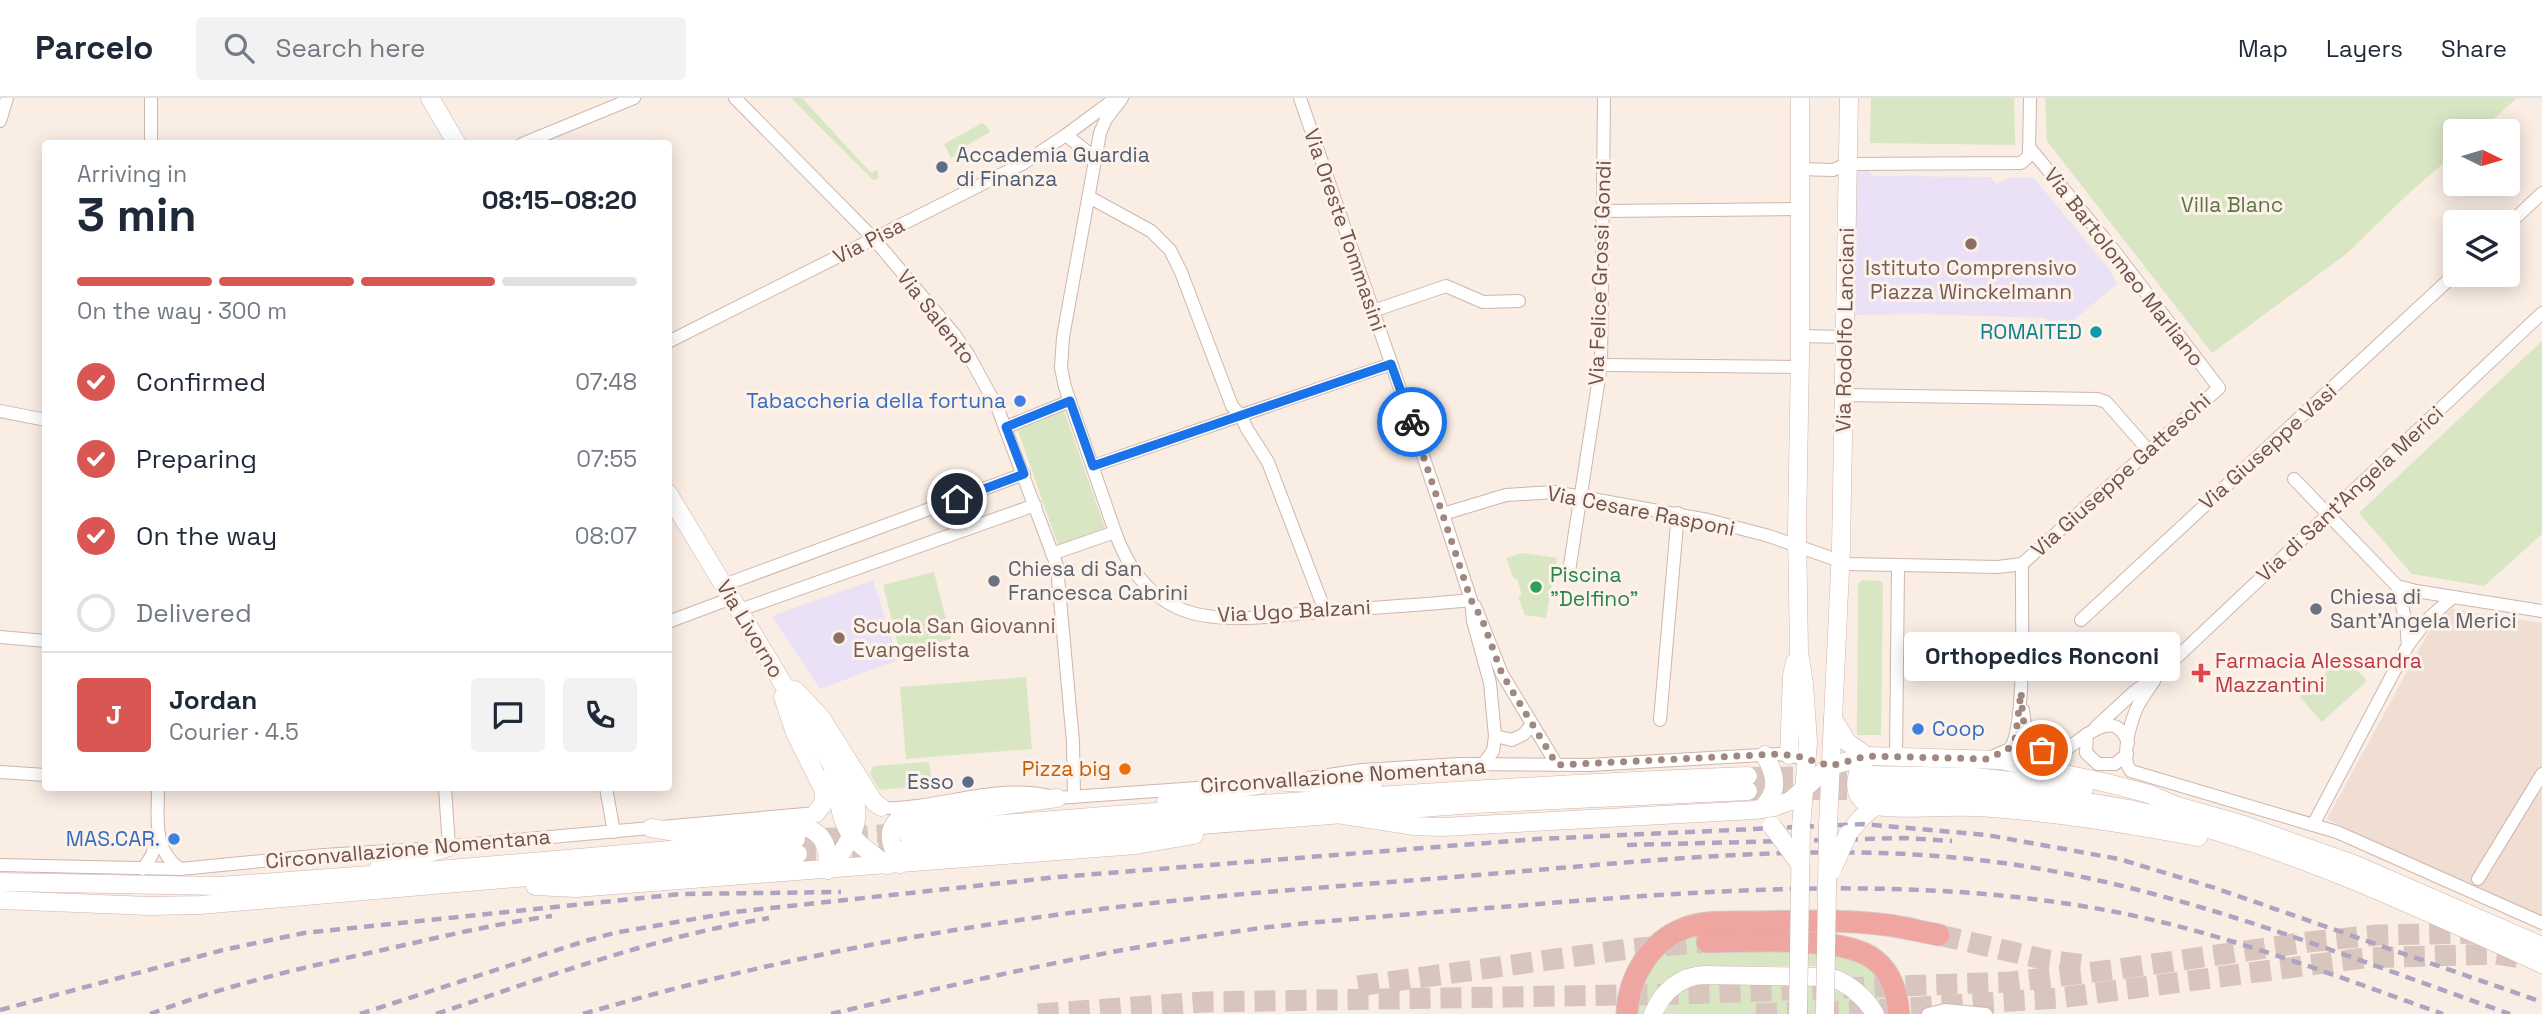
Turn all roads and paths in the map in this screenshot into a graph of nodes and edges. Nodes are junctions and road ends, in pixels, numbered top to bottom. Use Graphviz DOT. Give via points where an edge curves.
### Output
graph roads {
  1 [pos="7,98"];
  2 [pos="151,98"];
  3 [pos="430,98"];
  4 [pos="634,98"];
  5 [pos="735,98"];
  6 [pos="1117,98"];
  7 [pos="1122,98"];
  8 [pos="1300,98"];
  9 [pos="1604,98"];
  10 [pos="1800,98"];
  11 [pos="1849,98"];
  12 [pos="2030,98"];
  13 [pos="0,121"];
  14 [pos="1066,135"];
  15 [pos="151,140"];
  16 [pos="455,140"];
  17 [pos="532,140"];
  18 [pos="2029,147"];
  19 [pos="1095,158"];
  20 [pos="1847,164"];
  21 [pos="1800,169"];
  22 [pos="2542,193"];
  23 [pos="1089,197"];
  24 [pos="1800,209"];
  25 [pos="1602,211"];
  26 [pos="2520,214"];
  27 [pos="874,239"];
  28 [pos="2443,285"];
  29 [pos="1519,301"];
  30 [pos="1373,312"];
  31 [pos="2542,313"];
  32 [pos="1800,336"];
  33 [pos="1845,337"];
  34 [pos="672,340"];
  35 [pos="1391,364"];
  36 [pos="1601,365"];
  37 [pos="1800,367"];
  38 [pos="2219,388"];
  39 [pos="1844,396"];
  40 [pos="1070,401"];
  41 [pos="0,411"];
  42 [pos="1241,416"];
  43 [pos="42,419"];
  44 [pos="1006,427"];
  45 [pos="2148,450"];
  46 [pos="1093,466"];
  47 [pos="1024,474"];
  48 [pos="2294,479"];
  49 [pos="1580,496"];
  50 [pos="672,500"];
  51 [pos="1035,505"];
  52 [pos="1678,513"];
  53 [pos="1443,514"];
  54 [pos="2328,514"];
  55 [pos="1115,532"];
  56 [pos="1797,546"];
  57 [pos="1052,554"];
  58 [pos="1840,562"];
  59 [pos="2021,564"];
  60 [pos="1898,566"];
  61 [pos="1569,571"];
  62 [pos="2397,586"];
  63 [pos="2452,597"];
  64 [pos="732,598"];
  65 [pos="1471,600"];
  66 [pos="1325,611"];
  67 [pos="2542,611"];
  68 [pos="672,620"];
  69 [pos="2081,620"];
  70 [pos="0,637"];
  71 [pos="42,641"];
  72 [pos="2408,645"];
  73 [pos="1799,652"];
  74 [pos="774,670"];
  75 [pos="2158,675"];
  76 [pos="2021,692"];
  77 [pos="1833,719"];
  78 [pos="1660,720"];
  79 [pos="1531,725"];
  80 [pos="2091,731"];
  81 [pos="1495,736"];
  82 [pos="2127,748"];
  83 [pos="2063,752"];
  84 [pos="1765,755"];
  85 [pos="1788,755"];
  86 [pos="1867,756"];
  87 [pos="1896,757"];
  88 [pos="1808,759"];
  89 [pos="1994,759"];
  90 [pos="1483,764"];
  91 [pos="1557,765"];
  92 [pos="1830,766"];
  93 [pos="0,772"];
  94 [pos="2542,774"];
  95 [pos="42,775"];
  96 [pos="1285,782"];
  97 [pos="1259,785"];
  98 [pos="1485,788"];
  99 [pos="158,791"];
  100 [pos="445,791"];
  101 [pos="607,791"];
  102 [pos="1803,791"];
  103 [pos="1869,791"];
  104 [pos="1066,797"];
  105 [pos="2172,804"];
  106 [pos="881,807"];
  107 [pos="1758,809"];
  108 [pos="816,813"];
  109 [pos="1343,815"];
  110 [pos="1104,816"];
  111 [pos="2313,825"];
  112 [pos="651,828"];
  113 [pos="158,829"];
  114 [pos="614,832"];
  115 [pos="852,836"];
  116 [pos="449,847"];
  117 [pos="900,852"];
  118 [pos="1800,864"];
  119 [pos="0,865"];
  120 [pos="143,869"];
  121 [pos="180,869"];
  122 [pos="828,870"];
  123 [pos="342,878"];
  124 [pos="2477,879"];
  125 [pos="1829,880"];
  126 [pos="484,881"];
  127 [pos="0,882"];
  128 [pos="0,900"];
  129 [pos="2542,923"];
  130 [pos="1940,935"];
  131 [pos="1707,942"];
  132 [pos="2542,946"];
  133 [pos="2542,964"];
  134 [pos="1627,1014"];
  135 [pos="1653,1014"];
  136 [pos="1798,1014"];
  137 [pos="1825,1014"];
  138 [pos="1875,1014"];
  139 [pos="1899,1014"];
  140 [pos="1928,1014"];
  141 [pos="1986,1014"];
  1 -- 13 [label="street"];
  2 -- 15 [label="street"];
  3 -- 16 [label="street"];
  4 -- 17 [label="street"];
  5 -- 27 [label="street, Via Salento"];
  6 -- 14 [label="street, Via Pisa"];
  7 -- 19 [label="street, Via Ugo Balzani" via="1102,127"];
  8 -- 30 [label="street, Via Oreste Tommasini"];
  9 -- 25 [label="street, Via Felice Grossi Gondi"];
  10 -- 21 [label="street"];
  11 -- 20 [label="street, Via Rodolfo Lanciani"];
  12 -- 18 [label="street"];
  14 -- 19 [label="street"];
  14 -- 27 [label="street, Via Pisa" via="1024,163"];
  18 -- 20 [label="street" via="2026,160 2011,164"];
  18 -- 38 [label="street, Via Bartolomeo Marliano"];
  19 -- 23 [label="street, Via Ugo Balzani"];
  20 -- 21 [label="street" via="1833,170"];
  20 -- 33 [label="street, Via Rodolfo Lanciani"];
  21 -- 24 [label="street"];
  22 -- 26 [label="street"];
  23 -- 40 [label="street, Via Ugo Balzani" via="1062,350 1062,377"];
  23 -- 42 [label="street" via="1151,231 1170,250 1232,406"];
  24 -- 25 [label="street"];
  24 -- 32 [label="street"];
  25 -- 36 [label="street, Via Felice Grossi Gondi"];
  27 -- 34 [label="street, Via Pisa"];
  27 -- 44 [label="street, Via Salento" via="960,342"];
  28 -- 69 [label="street, Via Giuseppe Vasi"];
  29 -- 30 [label="street" via="1483,302 1446,286"];
  30 -- 35 [label="street, Via Oreste Tommasini"];
  31 -- 54 [label="street, Via di Sant'Angela Merici"];
  32 -- 33 [label="street"];
  32 -- 37 [label="street"];
  33 -- 39 [label="street, Via Rodolfo Lanciani"];
  35 -- 42 [label="street"];
  35 -- 53 [label="street, Via Oreste Tommasini"];
  36 -- 37 [label="street"];
  36 -- 49 [label="street, Via Felice Grossi Gondi"];
  37 -- 56 [label="street"];
  38 -- 45 [label="street, Via Giuseppe Gatteschi"];
  39 -- 45 [label="street" via="2097,399 2106,402"];
  39 -- 58 [label="street, Via Rodolfo Lanciani"];
  40 -- 44 [label="street"];
  40 -- 46 [label="street, Via Ugo Balzani"];
  41 -- 43 [label="street"];
  42 -- 46 [label="street"];
  42 -- 66 [label="street" via="1273,473"];
  44 -- 47 [label="street, Via Salento"];
  45 -- 59 [label="street, Via Giuseppe Gatteschi"];
  46 -- 55 [label="street, Via Ugo Balzani"];
  47 -- 51 [label="street, Via Salento"];
  47 -- 64 [label="street"];
  48 -- 54 [label="street"];
  49 -- 52 [label="street, Via Cesare Rasponi"];
  49 -- 53 [label="street, Via Cesare Rasponi" via="1515,493"];
  49 -- 61 [label="street, Via Felice Grossi Gondi"];
  50 -- 64 [label="street, Via Livorno"];
  51 -- 57 [label="street, Via Salento"];
  51 -- 64 [label="street"];
  52 -- 56 [label="street, Via Cesare Rasponi"];
  52 -- 78 [label="street"];
  53 -- 65 [label="street, Via Oreste Tommasini"];
  54 -- 62 [label="street"];
  54 -- 75 [label="street, Via di Sant'Angela Merici"];
  55 -- 57 [label="street"];
  55 -- 66 [label="street, Via Ugo Balzani" via="1127,561 1146,586 1184,610 1222,617"];
  56 -- 58 [label="street, Via Cesare Rasponi"];
  56 -- 73 [label="street"];
  57 -- 104 [label="street" via="1068,681"];
  58 -- 60 [label="street, Via Giuseppe Gatteschi"];
  58 -- 77 [label="street, Via Rodolfo Lanciani"];
  59 -- 60 [label="street, Via Giuseppe Gatteschi"];
  59 -- 76 [label="street"];
  60 -- 87 [label="street"];
  62 -- 63 [label="street"];
  62 -- 72 [label="street"];
  63 -- 67 [label="street"];
  63 -- 72 [label="street"];
  64 -- 68 [label="street"];
  64 -- 74 [label="street, Via Livorno"];
  65 -- 66 [label="street, Via Ugo Balzani"];
  65 -- 79 [label="street, Via Oreste Tommasini" via="1502,674"];
  65 -- 81 [label="street, Via Oreste Tommasini" via="1489,676"];
  70 -- 71 [label="street"];
  72 -- 111 [label="street"];
  73 -- 85 [label="street" via="1792,676"];
  73 -- 88 [label="street"];
  74 -- 106 [label="street" via="822,719"];
  74 -- 108 [label="street" via="795,733 824,791 823,804"];
  74 -- 115 [label="street, Via Livorno" via="832,765"];
  75 -- 80 [label="street, Via di Sant'Angela Merici"];
  75 -- 82 [label="street, Via di Sant'Angela Merici" via="2137,707"];
  76 -- 83 [label="street" via="2030,742 2039,750"];
  76 -- 89 [label="street" via="2015,741"];
  77 -- 86 [label="street" via="1847,742"];
  77 -- 92 [label="street, Via Rodolfo Lanciani"];
  79 -- 81 [label="street" via="1512,740"];
  79 -- 91 [label="street, Via Oreste Tommasini"];
  80 -- 82 [label="street" via="2118,729"];
  80 -- 82 [label="street" via="2086,753 2098,764 2115,764"];
  80 -- 83 [label="street"];
  81 -- 90 [label="street" via="1493,751"];
  82 -- 111 [label="street" via="2127,767 2136,773"];
  83 -- 89 [label="street" via="2046,758"];
  84 -- 85 [label="street, Circonvallazione Nomentana"];
  84 -- 91 [label="street, Circonvallazione Nomentana"];
  84 -- 107 [label="street" via="1776,783 1773,795"];
  85 -- 88 [label="street, Circonvallazione Nomentana"];
  86 -- 87 [label="street"];
  86 -- 92 [label="street"];
  86 -- 103 [label="street" via="1855,787 1864,803"];
  87 -- 89 [label="street"];
  88 -- 92 [label="street"];
  88 -- 102 [label="street"];
  89 -- 105 [label="street" via="2130,788"];
  90 -- 91 [label="street, Circonvallazione Nomentana"];
  90 -- 96 [label="street, Circonvallazione Nomentana" via="1354,770"];
  92 -- 102 [label="street"];
  92 -- 125 [label="street, Via Rodolfo Lanciani, bridge"];
  93 -- 95 [label="street"];
  94 -- 124 [label="street"];
  96 -- 97 [label="street, Circonvallazione Nomentana"];
  96 -- 98 [label="street"];
  97 -- 104 [label="street, Circonvallazione Nomentana"];
  97 -- 110 [label="street"];
  98 -- 109 [label="street, Circonvallazione Nomentana" via="1748,784"];
  98 -- 110 [label="street, Circonvallazione Nomentana"];
  99 -- 113 [label="street"];
  100 -- 116 [label="street"];
  101 -- 114 [label="street"];
  102 -- 107 [label="street" via="1782,804"];
  102 -- 118 [label="street, bridge"];
  103 -- 105 [label="street" via="1993,778"];
  103 -- 125 [label="street, bridge" via="1861,818 1848,834"];
  103 -- 133 [label="street" via="1978,791 2121,808 2214,831 2395,898"];
  104 -- 106 [label="street, Circonvallazione Nomentana" via="1014,792"];
  104 -- 117 [label="street" via="901,819 893,825 890,837"];
  105 -- 132 [label="street" via="2356,865"];
  107 -- 109 [label="street" via="1442,827"];
  107 -- 118 [label="street, bridge"];
  108 -- 112 [label="street, Circonvallazione Nomentana"];
  109 -- 117 [label="street, Circonvallazione Nomentana" via="1245,822 1136,845"];
  110 -- 117 [label="street, Circonvallazione Nomentana"];
  111 -- 129 [label="street"];
  112 -- 114 [label="street, Circonvallazione Nomentana"];
  112 -- 122 [label="street" via="694,835 804,827 824,841"];
  113 -- 120 [label="street" via="152,855"];
  113 -- 121 [label="street" via="165,857"];
  114 -- 116 [label="street, Circonvallazione Nomentana"];
  115 -- 117 [label="street"];
  115 -- 122 [label="street"];
  116 -- 121 [label="street, Circonvallazione Nomentana"];
  116 -- 123 [label="street"];
  117 -- 122 [label="street"];
  118 -- 136 [label="street, bridge"];
  119 -- 120 [label="street, Circonvallazione Nomentana"];
  120 -- 121 [label="street, Circonvallazione Nomentana"];
  122 -- 126 [label="street" via="576,888"];
  123 -- 126 [label="street, Circonvallazione Nomentana" via="797,847"];
  123 -- 127 [label="street, Circonvallazione Nomentana" via="220,886"];
  125 -- 137 [label="street, Via Rodolfo Lanciani, bridge"];
  126 -- 128 [label="street, Circonvallazione Nomentana" via="190,905"];
  130 -- 134 [label="highway" via="1887,925 1811,920 1689,927 1666,939 1643,962 1631,988"];
  131 -- 139 [label="highway" via="1776,940 1856,949 1877,962 1888,976"];
  135 -- 138 [label="street" via="1673,986 1704,975 1829,977 1854,990"];
  140 -- 141 [label="street" via="1945,1010"];
}
